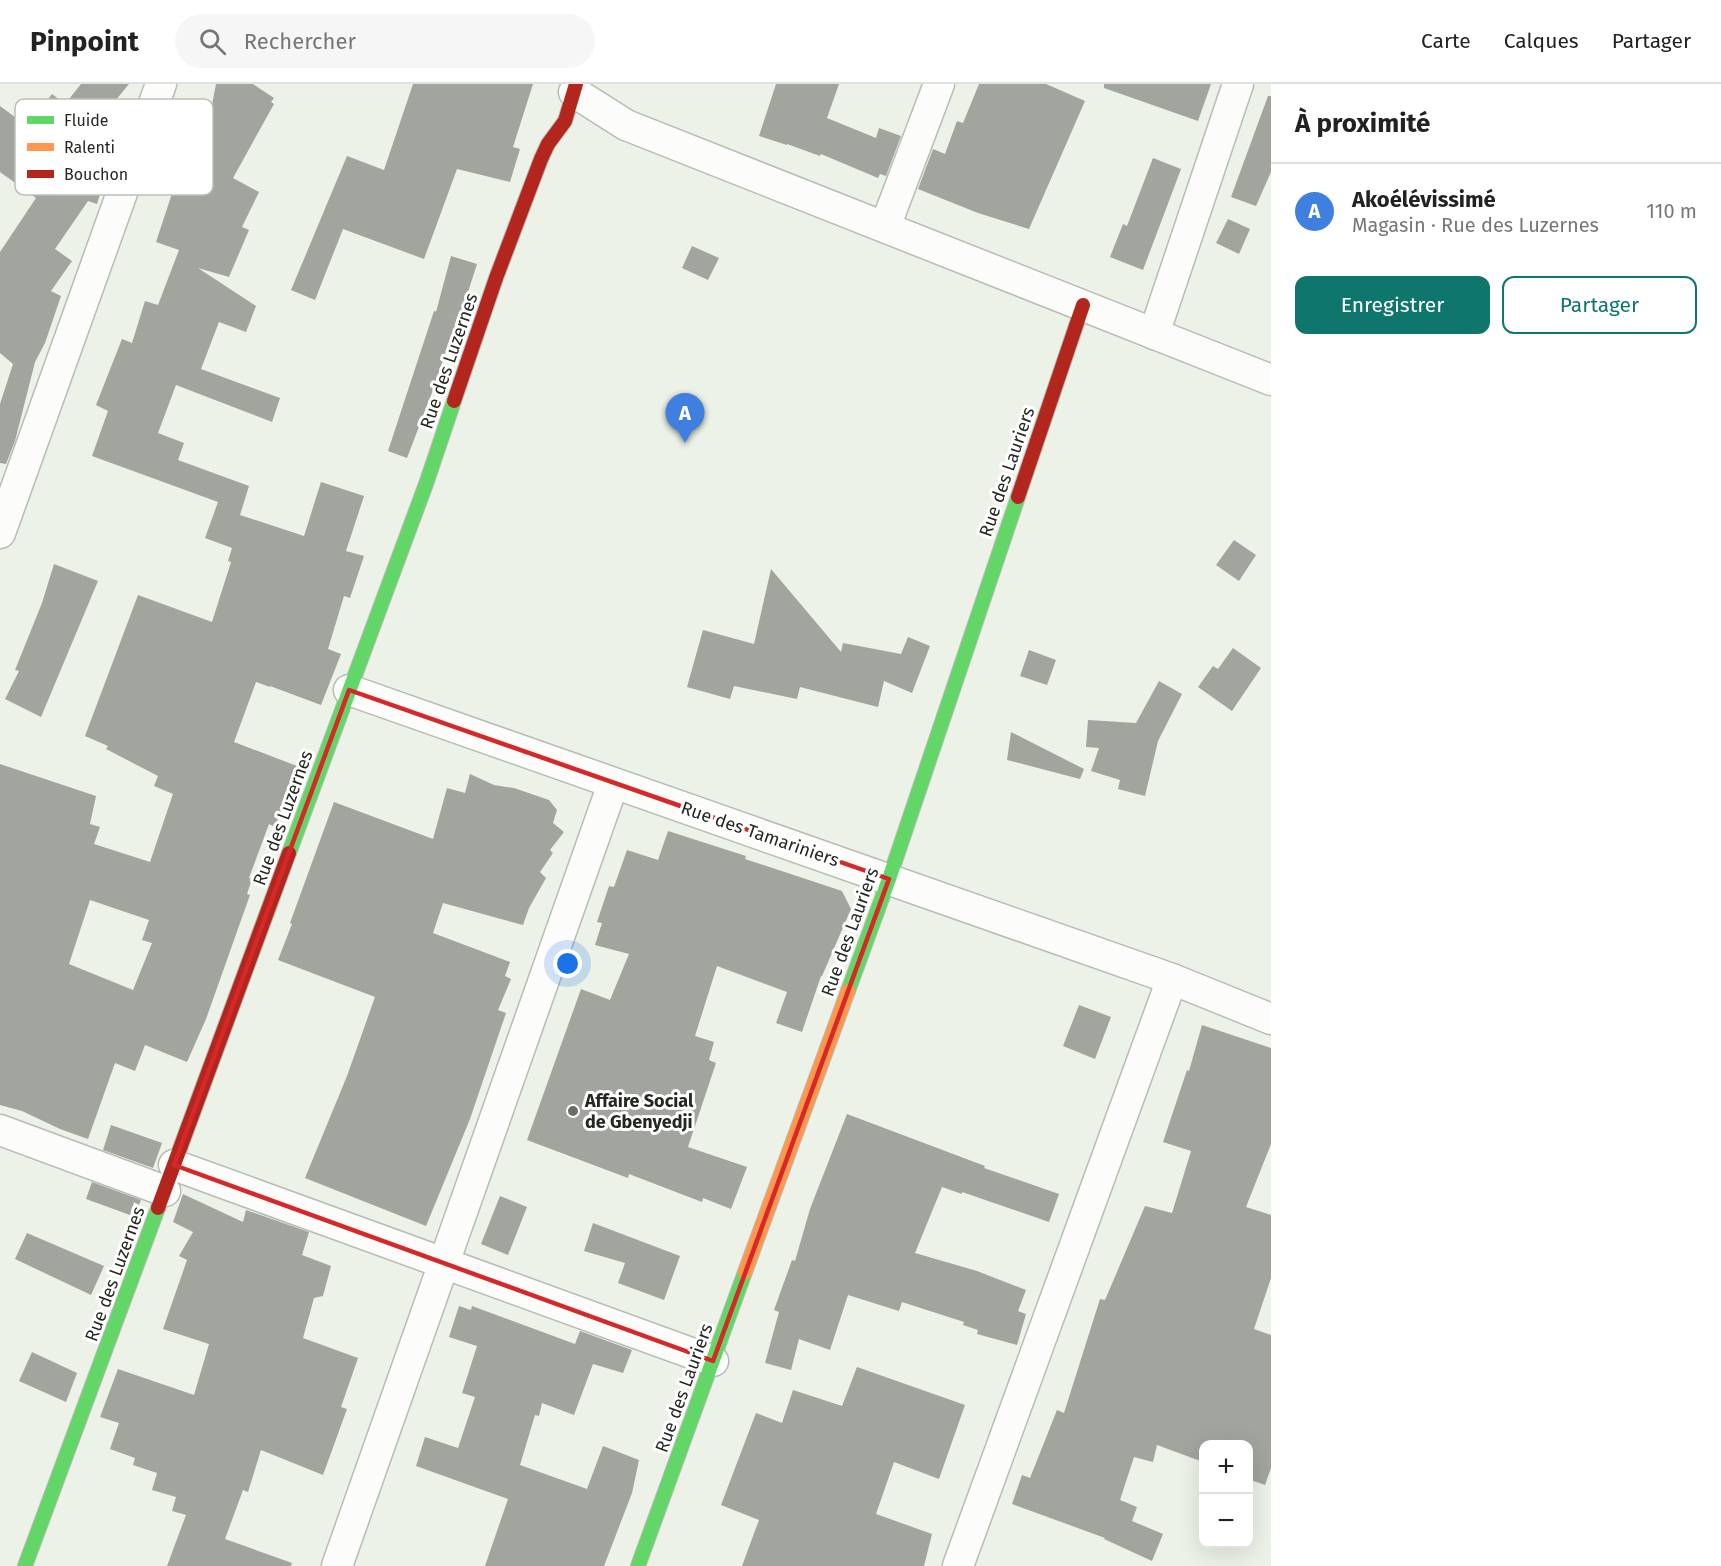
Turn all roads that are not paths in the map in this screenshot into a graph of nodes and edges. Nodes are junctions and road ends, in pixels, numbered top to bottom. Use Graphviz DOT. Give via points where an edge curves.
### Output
graph roads {
  1 [pos="161,84"];
  2 [pos="939,84"];
  3 [pos="1238,84"];
  4 [pos="575,88"];
  5 [pos="156,99"];
  6 [pos="121,195"];
  7 [pos="885,227"];
  8 [pos="1083,305"];
  9 [pos="1154,334"];
  10 [pos="1271,380"];
  11 [pos="0,533"];
  12 [pos="349,690"];
  13 [pos="613,783"];
  14 [pos="889,879"];
  15 [pos="1172,979"];
  16 [pos="1271,1019"];
  17 [pos="0,1130"];
  18 [pos="170,1178"];
  19 [pos="445,1265"];
  20 [pos="713,1361"];
  21 [pos="25,1566"];
  22 [pos="337,1566"];
  23 [pos="638,1566"];
  24 [pos="958,1566"];
  1 -- 5 [label="street"];
  2 -- 7 [label="street"];
  3 -- 9 [label="street"];
  4 -- 7 [label="street" via="627,124"];
  4 -- 12 [label="street, Rue des Luzernes" via="565,121 548,144 517,224"];
  6 -- 11 [label="street"];
  7 -- 8 [label="street"];
  8 -- 9 [label="street"];
  8 -- 14 [label="street, Rue des Lauriers"];
  9 -- 10 [label="street"];
  12 -- 13 [label="street, Rue des Tamariniers"];
  12 -- 18 [label="street, Rue des Luzernes"];
  13 -- 14 [label="street, Rue des Tamariniers"];
  13 -- 19 [label="street"];
  14 -- 15 [label="street, Rue des Tamariniers"];
  14 -- 20 [label="street, Rue des Lauriers"];
  15 -- 16 [label="street, Rue des Tamariniers"];
  15 -- 24 [label="street"];
  17 -- 18 [label="street"];
  18 -- 19 [label="street"];
  18 -- 21 [label="street, Rue des Luzernes"];
  19 -- 20 [label="street"];
  19 -- 22 [label="street"];
  20 -- 23 [label="street, Rue des Lauriers"];
}
